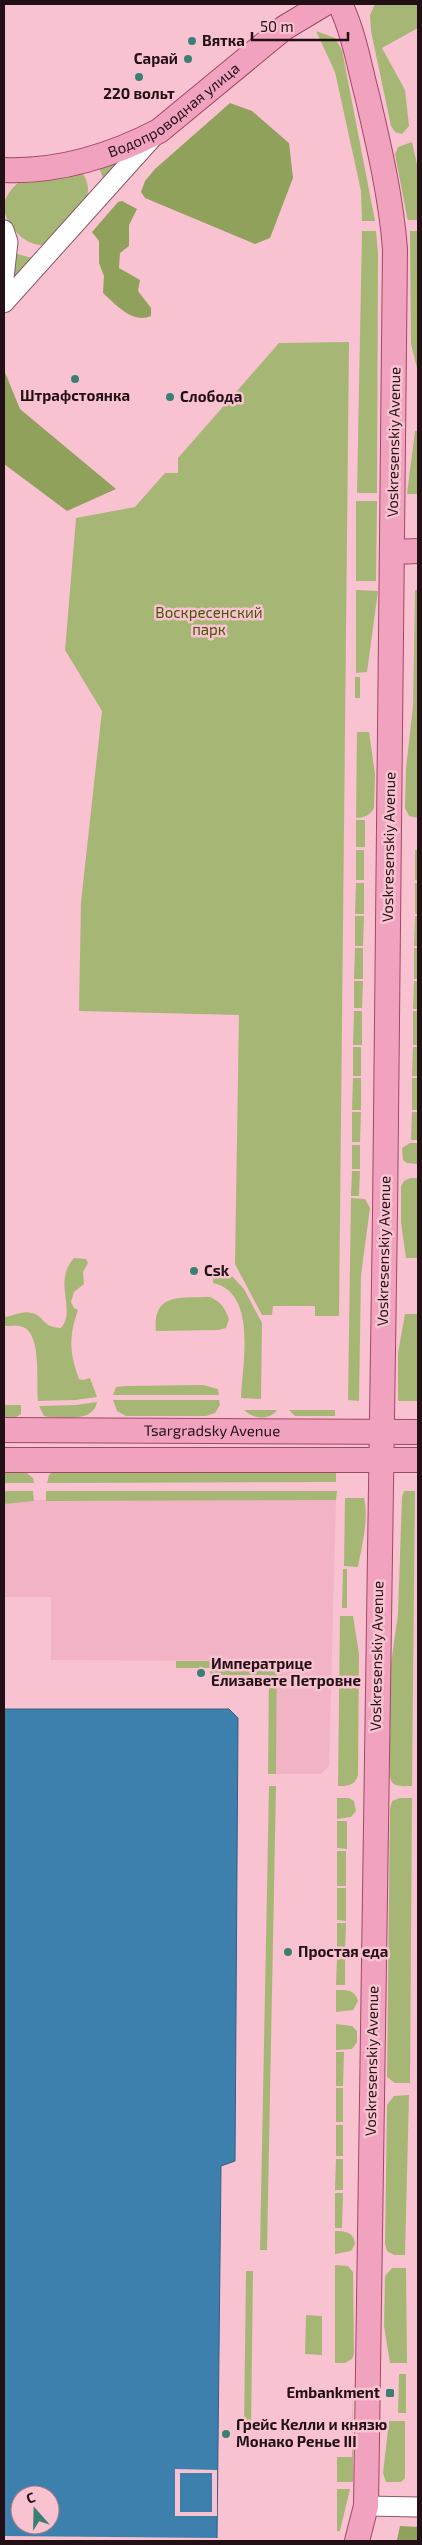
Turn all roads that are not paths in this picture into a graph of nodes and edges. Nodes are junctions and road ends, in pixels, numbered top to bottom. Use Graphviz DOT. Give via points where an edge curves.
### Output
graph roads {
  1 [pos="324,4"];
  2 [pos="340,4"];
  3 [pos="159,131"];
  4 [pos="4,170"];
  5 [pos="4,230"];
  6 [pos="4,278"];
  7 [pos="4,303"];
  8 [pos="418,551"];
  9 [pos="393,552"];
  10 [pos="4,1430"];
  11 [pos="381,1432"];
  12 [pos="418,1432"];
  13 [pos="4,1460"];
  14 [pos="380,1460"];
  15 [pos="418,1460"];
  16 [pos="366,2506"];
  17 [pos="418,2507"];
  18 [pos="357,2541"];
  1 -- 3 [label="main road, Водопроводная улица" via="284,28"];
  2 -- 9 [label="main road, Voskresenskiy Avenue" via="353,39 393,224"];
  3 -- 4 [label="main road, Водопроводная улица" via="79,163"];
  3 -- 7 [label="street"];
  5 -- 6 [label="street" via="8,242"];
  8 -- 9 [label="main road"];
  9 -- 11 [label="main road, Voskresenskiy Avenue"];
  10 -- 11 [label="main road, Tsargradsky Avenue"];
  11 -- 12 [label="main road, Tsargradsky Avenue"];
  11 -- 14 [label="main road, Voskresenskiy Avenue"];
  13 -- 14 [label="main road, Tsargradsky Avenue"];
  14 -- 15 [label="main road, Tsargradsky Avenue"];
  14 -- 16 [label="main road, Voskresenskiy Avenue"];
  16 -- 17 [label="street"];
  16 -- 18 [label="main road, Voskresenskiy Avenue"];
}
